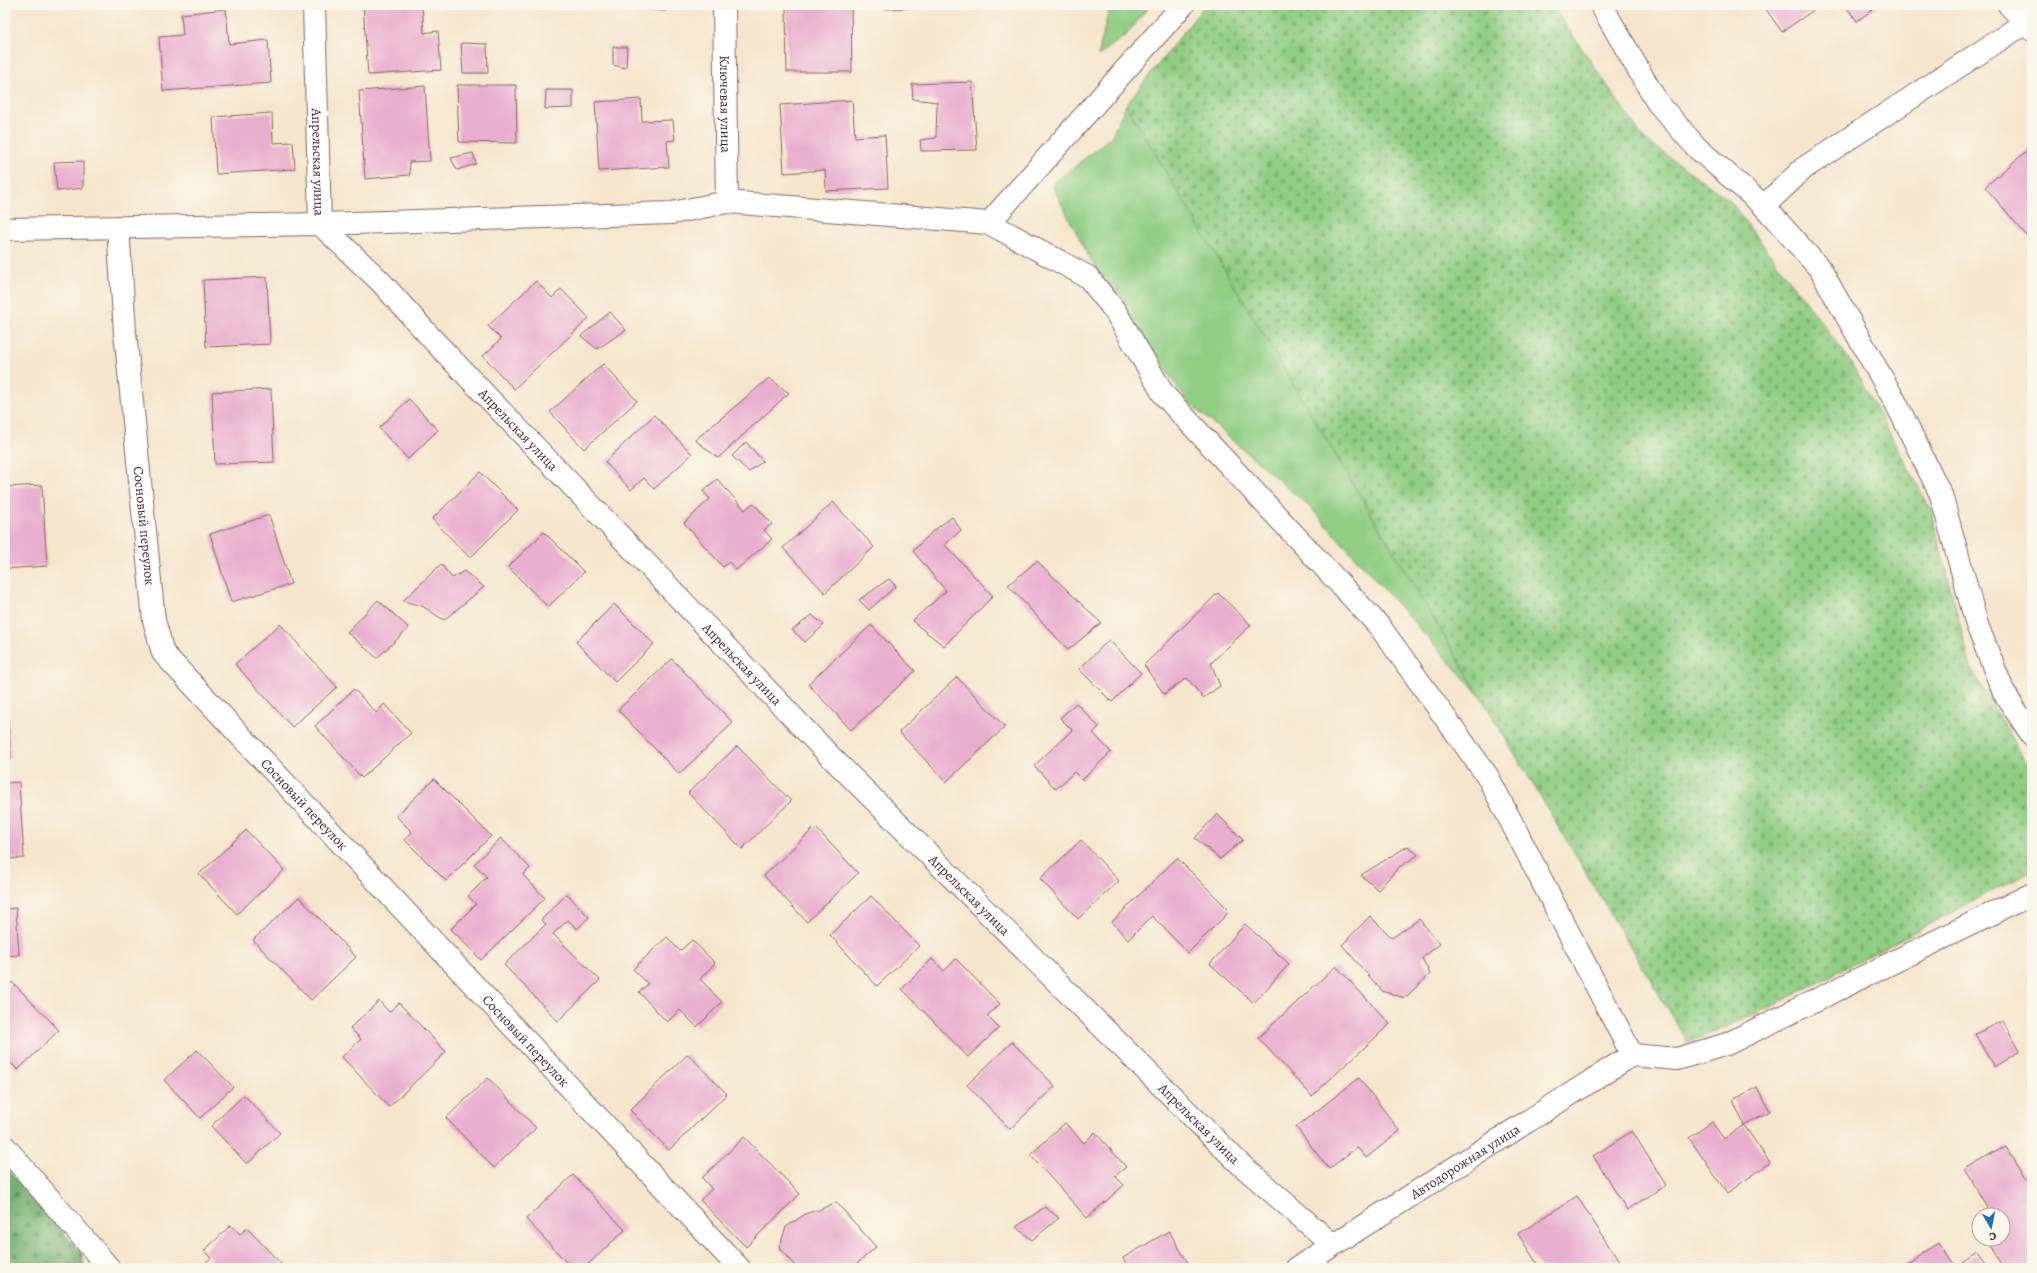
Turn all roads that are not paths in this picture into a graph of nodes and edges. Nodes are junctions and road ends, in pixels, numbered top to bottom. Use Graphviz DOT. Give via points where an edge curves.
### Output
graph roads {
  1 [pos="314,5"];
  2 [pos="724,5"];
  3 [pos="1183,5"];
  4 [pos="1601,5"];
  5 [pos="2009,5"];
  6 [pos="2028,26"];
  7 [pos="726,202"];
  8 [pos="1764,206"];
  9 [pos="989,223"];
  10 [pos="320,224"];
  11 [pos="118,227"];
  12 [pos="5,229"];
  13 [pos="2032,736"];
  14 [pos="2032,894"];
  15 [pos="1632,1055"];
  16 [pos="5,1147"];
  17 [pos="1333,1245"];
  18 [pos="109,1268"];
  19 [pos="739,1268"];
  20 [pos="1297,1268"];
  1 -- 10 [label="street, Апрельская улица"];
  2 -- 7 [label="street, Ключевая улица"];
  3 -- 9 [label="street"];
  4 -- 8 [label="street" via="1657,102 1697,148"];
  5 -- 6 [label="street"];
  6 -- 8 [label="street" via="1804,168"];
  7 -- 9 [label="street"];
  7 -- 10 [label="street" via="672,213"];
  8 -- 13 [label="street" via="1820,268 1896,403 1941,495 1977,625 2004,693"];
  9 -- 15 [label="street" via="1088,277 1115,311 1164,395 1380,627 1488,777"];
  10 -- 11 [label="street"];
  10 -- 17 [label="street, Апрельская улица" via="380,281 434,341 831,757 1239,1163"];
  11 -- 12 [label="street"];
  11 -- 19 [label="street, Сосновый переулок" via="125,332 154,620 163,653"];
  14 -- 15 [label="street" via="1726,1044 1677,1058"];
  15 -- 17 [label="street, Автодорожная улица"];
  16 -- 18 [label="street"];
  17 -- 20 [label="street, Автодорожная улица"];
}
